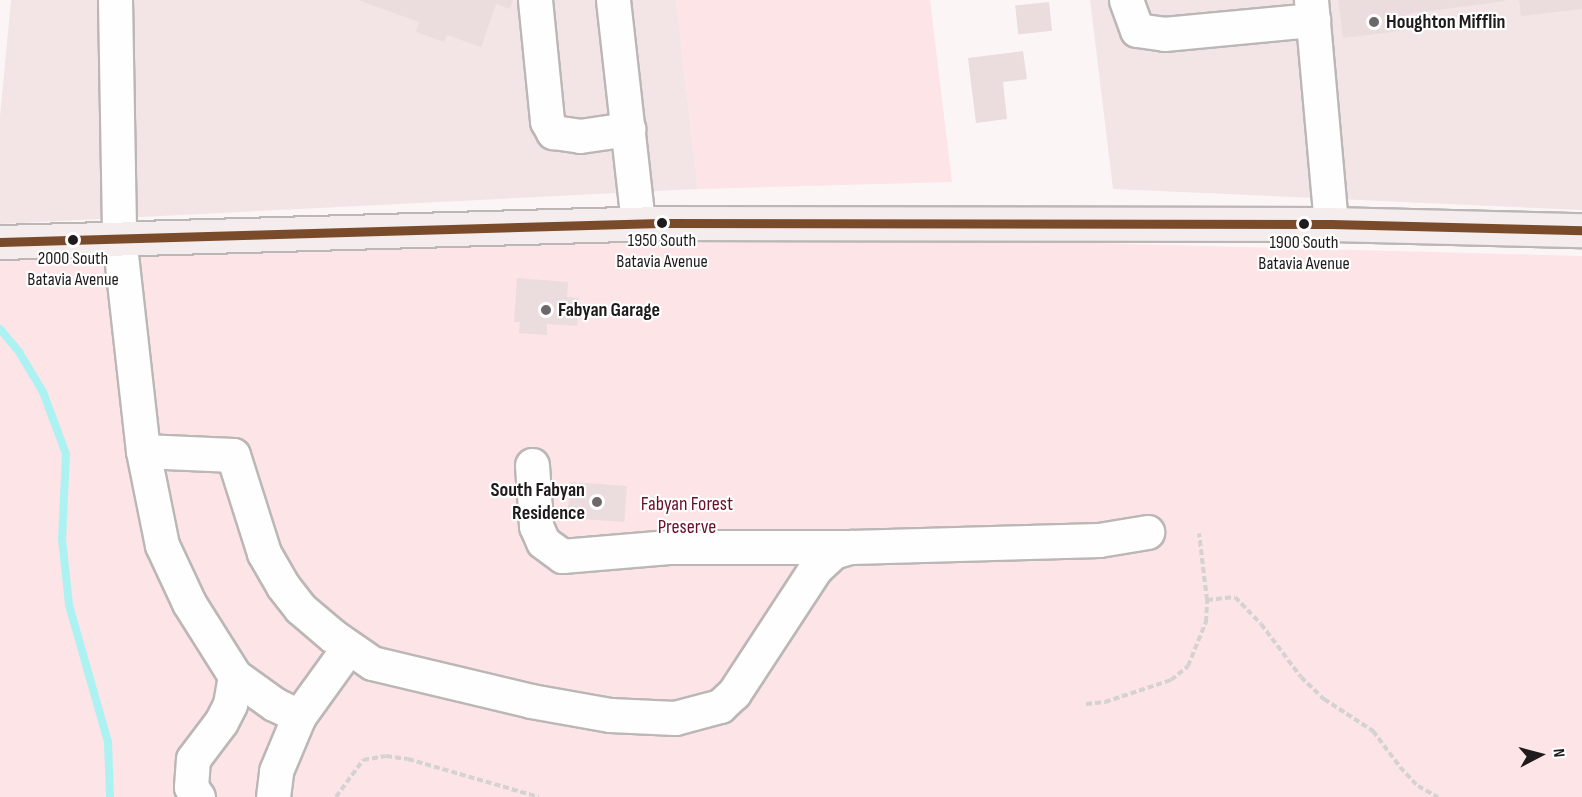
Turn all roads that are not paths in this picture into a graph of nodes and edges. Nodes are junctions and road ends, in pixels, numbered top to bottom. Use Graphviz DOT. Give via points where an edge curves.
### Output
graph roads {
  1 [pos="115,0"];
  2 [pos="535,0"];
  3 [pos="613,0"];
  4 [pos="1126,0"];
  5 [pos="1312,10"];
  6 [pos="628,129"];
  7 [pos="638,224"];
  8 [pos="1331,224"];
  9 [pos="1582,230"];
  10 [pos="120,237"];
  11 [pos="1,242"];
  12 [pos="143,451"];
  13 [pos="532,465"];
  14 [pos="1147,532"];
  15 [pos="851,547"];
  16 [pos="348,648"];
  17 [pos="235,676"];
  18 [pos="299,716"];
  19 [pos="198,797"];
  20 [pos="273,797"];
  1 -- 10 [label="lane"];
  2 -- 6 [label="lane" via="547,121 553,132 580,136"];
  3 -- 6 [label="lane"];
  4 -- 5 [label="lane" via="1137,30 1164,34"];
  5 -- 8 [label="lane"];
  6 -- 7 [label="lane"];
  7 -- 8 [label="main road"];
  7 -- 10 [label="main road"];
  8 -- 9 [label="main road"];
  10 -- 11 [label="main road"];
  10 -- 12 [label="lane"];
  12 -- 16 [label="lane" via="233,454 264,553 283,586 300,608"];
  12 -- 17 [label="lane" via="162,545 189,603"];
  13 -- 15 [label="lane" via="536,526 543,542 562,556 669,547"];
  14 -- 15 [label="lane" via="1099,540"];
  15 -- 16 [label="lane" via="833,552 815,569 727,700 720,706 675,718 610,715 531,701 372,663"];
  16 -- 18 [label="lane"];
  17 -- 18 [label="lane" via="274,704"];
  17 -- 19 [label="lane" via="230,704 221,722 193,759 191,787"];
  18 -- 20 [label="lane" via="276,771"];
}
